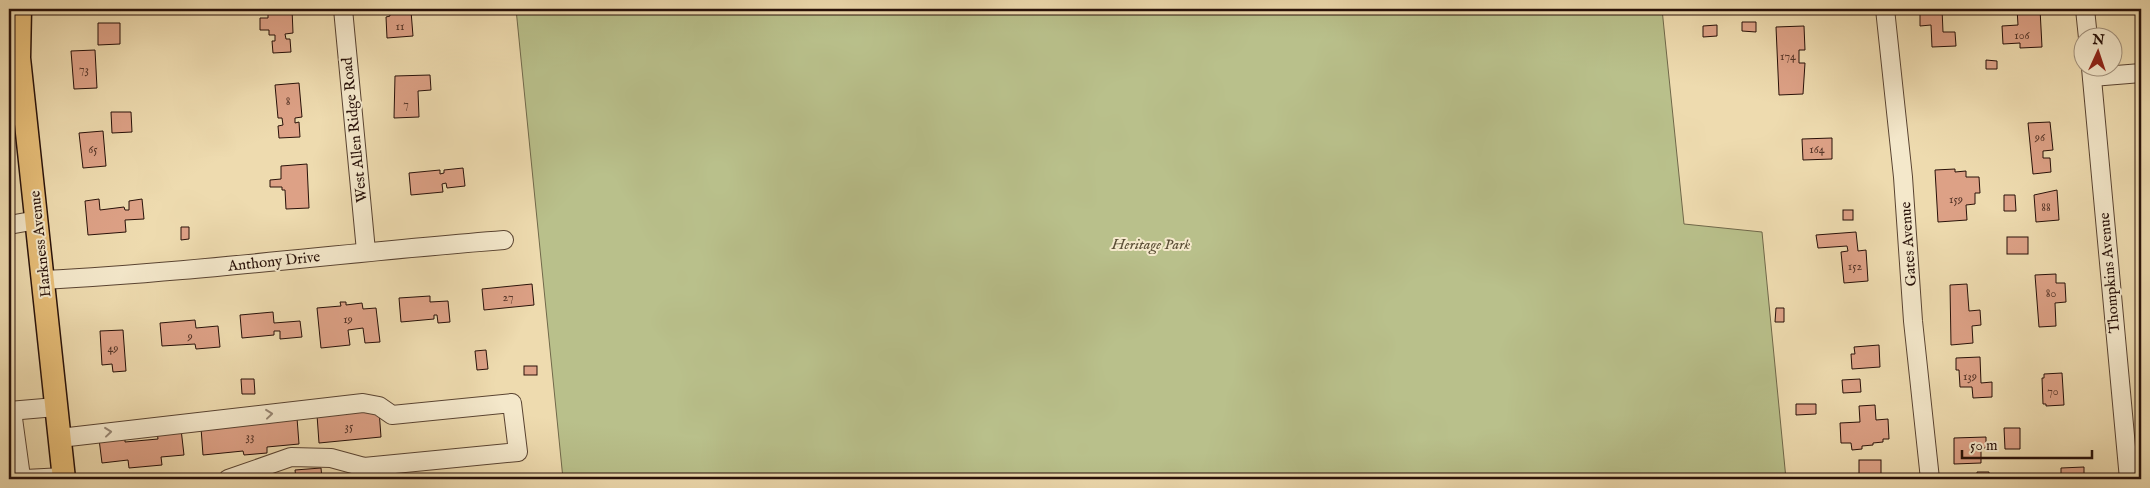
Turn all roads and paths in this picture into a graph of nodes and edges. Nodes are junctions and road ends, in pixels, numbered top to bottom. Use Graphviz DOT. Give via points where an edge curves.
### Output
graph roads {
  1 [pos="20,9"];
  2 [pos="343,9"];
  3 [pos="1885,9"];
  4 [pos="2085,9"];
  5 [pos="2087,28"];
  6 [pos="2122,73"];
  7 [pos="2141,73"];
  8 [pos="2093,78"];
  9 [pos="37,220"];
  10 [pos="9,225"];
  11 [pos="504,240"];
  12 [pos="366,250"];
  13 [pos="44,280"];
  14 [pos="56,407"];
  15 [pos="10,411"];
  16 [pos="60,438"];
  17 [pos="64,478"];
  18 [pos="228,479"];
  19 [pos="1930,479"];
  20 [pos="2129,479"];
  1 -- 9 [label="main road, Harkness Avenue" via="19,58"];
  2 -- 12 [label="street, West Allen Ridge Road"];
  3 -- 19 [label="street, Gates Avenue"];
  4 -- 5 [label="street"];
  6 -- 7 [label="street"];
  8 -- 20 [label="street, Thompkins Avenue"];
  9 -- 10 [label="street"];
  9 -- 13 [label="main road, Harkness Avenue"];
  11 -- 12 [label="street, Anthony Drive"];
  12 -- 13 [label="street, Anthony Drive" via="154,274"];
  13 -- 14 [label="main road, Harkness Avenue"];
  14 -- 15 [label="street"];
  14 -- 16 [label="main road, Harkness Avenue"];
  15 -- 17 [label="street" via="21,477"];
  16 -- 17 [label="main road, Harkness Avenue"];
  16 -- 18 [label="street, one-way" via="363,403 380,406 392,415 512,402 518,452 364,467 331,458 291,457"];
}
